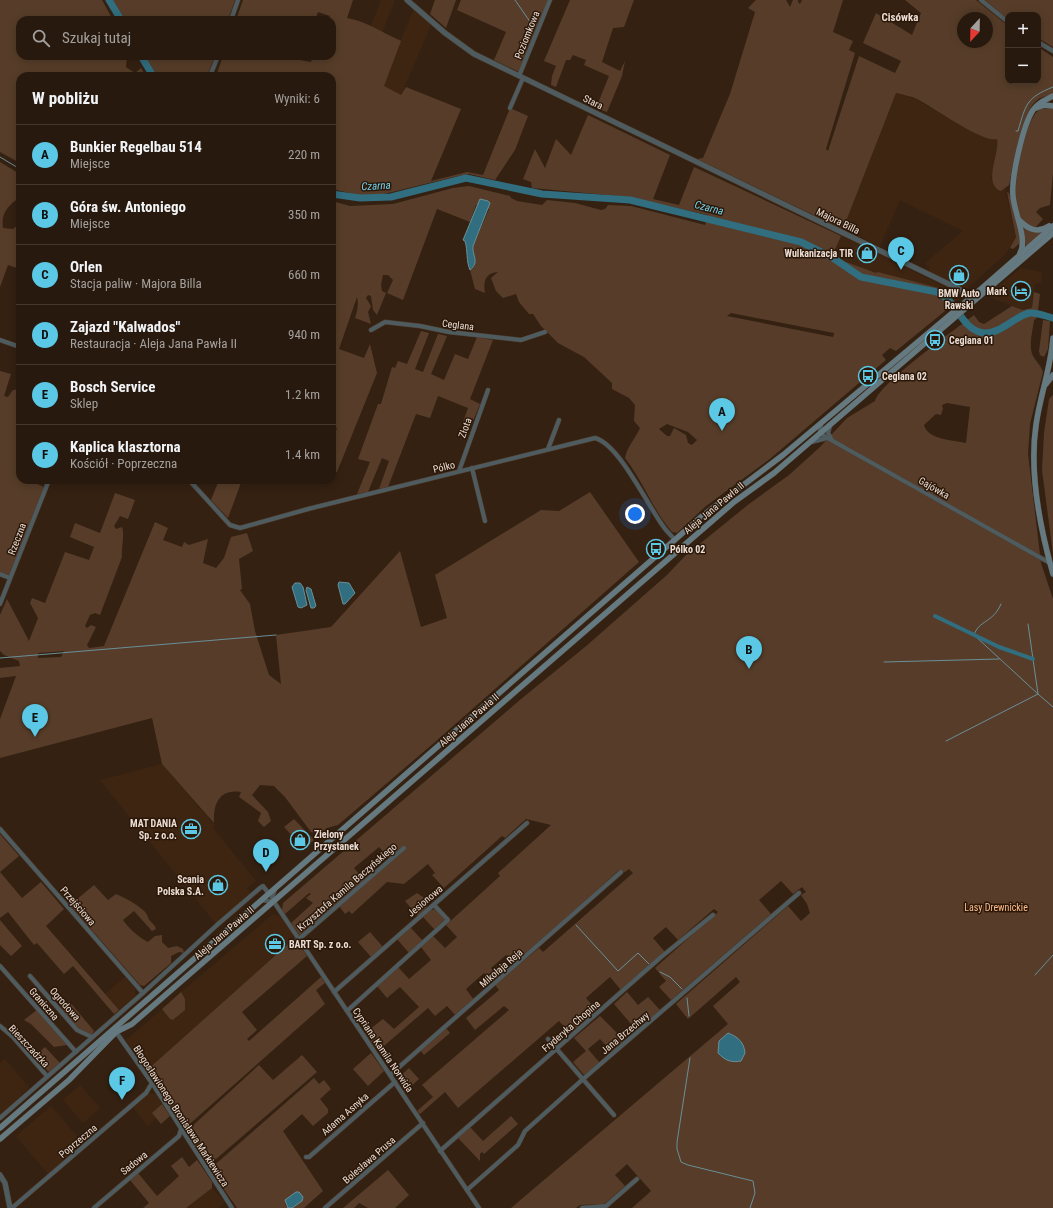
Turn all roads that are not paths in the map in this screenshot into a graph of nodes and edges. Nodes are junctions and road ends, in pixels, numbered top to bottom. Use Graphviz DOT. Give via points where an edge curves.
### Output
graph roads {
  1 [pos="238,0"];
  2 [pos="407,0"];
  3 [pos="550,0"];
  4 [pos="981,0"];
  5 [pos="232,16"];
  6 [pos="1005,20"];
  7 [pos="1041,44"];
  8 [pos="1053,52"];
  9 [pos="216,60"];
  10 [pos="212,72"];
  11 [pos="521,77"];
  12 [pos="1053,96"];
  13 [pos="1045,100"];
  14 [pos="1052,104"];
  15 [pos="510,108"];
  16 [pos="1034,109"];
  17 [pos="782,204"];
  18 [pos="1018,220"];
  19 [pos="1053,225"];
  20 [pos="1053,233"];
  21 [pos="1017,257"];
  22 [pos="970,299"];
  23 [pos="961,309"];
  24 [pos="952,317"];
  25 [pos="371,330"];
  26 [pos="545,332"];
  27 [pos="1053,338"];
  28 [pos="0,340"];
  29 [pos="16,346"];
  30 [pos="1051,365"];
  31 [pos="1053,375"];
  32 [pos="1044,386"];
  33 [pos="488,390"];
  34 [pos="559,420"];
  35 [pos="822,422"];
  36 [pos="831,424"];
  37 [pos="820,432"];
  38 [pos="828,438"];
  39 [pos="833,440"];
  40 [pos="807,444"];
  41 [pos="548,449"];
  42 [pos="472,468"];
  43 [pos="460,471"];
  44 [pos="47,484"];
  45 [pos="193,484"];
  46 [pos="485,521"];
  47 [pos="675,540"];
  48 [pos="1051,564"];
  49 [pos="0,574"];
  50 [pos="1053,574"];
  51 [pos="10,578"];
  52 [pos="0,604"];
  53 [pos="527,823"];
  54 [pos="0,829"];
  55 [pos="404,848"];
  56 [pos="621,872"];
  57 [pos="275,888"];
  58 [pos="799,893"];
  59 [pos="269,894"];
  60 [pos="262,900"];
  61 [pos="274,902"];
  62 [pos="434,905"];
  63 [pos="713,915"];
  64 [pos="299,939"];
  65 [pos="0,966"];
  66 [pos="30,976"];
  67 [pos="334,992"];
  68 [pos="143,993"];
  69 [pos="347,1011"];
  70 [pos="0,1026"];
  71 [pos="116,1032"];
  72 [pos="92,1037"];
  73 [pos="548,1039"];
  74 [pos="556,1050"];
  75 [pos="76,1052"];
  76 [pos="390,1075"];
  77 [pos="47,1076"];
  78 [pos="582,1080"];
  79 [pos="394,1082"];
  80 [pos="152,1083"];
  81 [pos="614,1115"];
  82 [pos="0,1118"];
  83 [pos="423,1123"];
  84 [pos="0,1128"];
  85 [pos="181,1129"];
  86 [pos="0,1139"];
  87 [pos="440,1151"];
  88 [pos="306,1156"];
  89 [pos="0,1175"];
  90 [pos="637,1179"];
  91 [pos="0,1181"];
  92 [pos="5,1188"];
  93 [pos="467,1190"];
  94 [pos="11,1208"];
  95 [pos="94,1208"];
  96 [pos="232,1208"];
  97 [pos="325,1208"];
  98 [pos="479,1208"];
  99 [pos="582,1208"];
  1 -- 5 [label="street"];
  2 -- 11 [label="street, Stara" via="466,49"];
  3 -- 11 [label="street, Poziomkowa"];
  4 -- 6 [label="street"];
  7 -- 8 [label="street"];
  9 -- 10 [label="street"];
  11 -- 15 [label="street, Poziomkowa"];
  11 -- 17 [label="street, Stara"];
  12 -- 13 [label="main road"];
  13 -- 14 [label="main road"];
  13 -- 16 [label="main road"];
  14 -- 16 [label="main road"];
  16 -- 18 [label="main road" via="1028,121 1013,178 1013,199"];
  17 -- 22 [label="street, Majora Billa" via="959,289"];
  18 -- 19 [label="main road" via="1033,230"];
  18 -- 21 [label="main road" via="1023,242 1022,250"];
  19 -- 21 [label="main road"];
  20 -- 23 [label="main road"];
  21 -- 22 [label="main road"];
  22 -- 23 [label="main road"];
  23 -- 24 [label="main road"];
  24 -- 35 [label="main road, Aleja Jana Pawła II" via="891,361"];
  24 -- 36 [label="main road, Aleja Jana Pawła II"];
  25 -- 26 [label="street, Ceglana" via="385,322 521,340"];
  27 -- 30 [label="main road"];
  28 -- 29 [label="street"];
  30 -- 32 [label="main road"];
  31 -- 32 [label="main road"];
  32 -- 48 [label="main road" via="1034,449 1037,493"];
  33 -- 43 [label="street, Złota"];
  34 -- 41 [label="street"];
  35 -- 37 [label="street"];
  35 -- 47 [label="main road, Aleja Jana Pawła II"];
  36 -- 37 [label="main road, Aleja Jana Pawła II"];
  36 -- 39 [label="street" via="828,431"];
  37 -- 38 [label="street, Gajówka"];
  37 -- 40 [label="main road, Aleja Jana Pawła II"];
  38 -- 39 [label="street, Gajówka"];
  38 -- 40 [label="street"];
  39 -- 48 [label="street, Gajówka"];
  40 -- 61 [label="main road, Aleja Jana Pawła II" via="774,473 734,502"];
  41 -- 42 [label="street, Pólko"];
  41 -- 47 [label="street, Pólko" via="595,438 604,442 631,473 661,523"];
  42 -- 43 [label="street, Pólko"];
  42 -- 46 [label="street"];
  43 -- 45 [label="street, Pólko" via="240,528 230,525"];
  44 -- 51 [label="street, Rzeczna"];
  47 -- 57 [label="main road, Aleja Jana Pawła II"];
  48 -- 50 [label="main road"];
  49 -- 51 [label="street"];
  51 -- 52 [label="street, Rzeczna"];
  53 -- 62 [label="street, Jesionowa"];
  54 -- 68 [label="street, Przejściowa"];
  55 -- 64 [label="street, Krzysztofa Kamila Baczyńskiego"];
  56 -- 76 [label="street, Mikołaja Reja"];
  57 -- 59 [label="main road, Aleja Jana Pawła II"];
  57 -- 61 [label="street"];
  58 -- 78 [label="street, Jana Brzechwy"];
  59 -- 60 [label="main road, Aleja Jana Pawła II"];
  59 -- 68 [label="street" via="263,886 260,888"];
  60 -- 61 [label="street"];
  60 -- 84 [label="main road, Aleja Jana Pawła II"];
  61 -- 64 [label="street, Cypriana Kamila Norwida"];
  61 -- 71 [label="main road, Aleja Jana Pawła II" via="132,1024"];
  62 -- 67 [label="street, Jesionowa"];
  62 -- 69 [label="street" via="448,920"];
  63 -- 74 [label="street, Fryderyka Chopina"];
  64 -- 67 [label="street, Cypriana Kamila Norwida"];
  65 -- 75 [label="street, Graniczna"];
  66 -- 72 [label="street, Ogrodowa" via="76,1030"];
  67 -- 69 [label="street, Cypriana Kamila Norwida"];
  68 -- 72 [label="street"];
  69 -- 76 [label="street, Cypriana Kamila Norwida"];
  70 -- 77 [label="street, Bieszczadzka"];
  71 -- 80 [label="street, Błogosławionego Bronisława Markiewicza"];
  71 -- 86 [label="main road, Aleja Jana Pawła II" via="69,1080"];
  72 -- 75 [label="street"];
  73 -- 74 [label="street"];
  74 -- 78 [label="street"];
  74 -- 87 [label="street, Fryderyka Chopina"];
  75 -- 77 [label="street"];
  76 -- 79 [label="street, Cypriana Kamila Norwida"];
  77 -- 82 [label="street"];
  78 -- 81 [label="street"];
  78 -- 93 [label="street, Jana Brzechwy" via="526,1131 518,1145"];
  79 -- 83 [label="street, Cypriana Kamila Norwida"];
  79 -- 88 [label="street, Adama Asnyka" via="309,1157"];
  80 -- 85 [label="street, Błogosławionego Bronisława Markiewicza"];
  80 -- 94 [label="street, Poprzeczna" via="146,1093"];
  83 -- 87 [label="street, Cypriana Kamila Norwida"];
  83 -- 97 [label="street, Bolesława Prusa"];
  85 -- 95 [label="street, Sadowa" via="179,1136"];
  85 -- 96 [label="street, Błogosławionego Bronisława Markiewicza"];
  87 -- 93 [label="street, Cypriana Kamila Norwida"];
  89 -- 92 [label="street"];
  90 -- 99 [label="street" via="606,1206"];
  91 -- 92 [label="street"];
  92 -- 94 [label="street"];
  93 -- 98 [label="street, Cypriana Kamila Norwida"];
}
